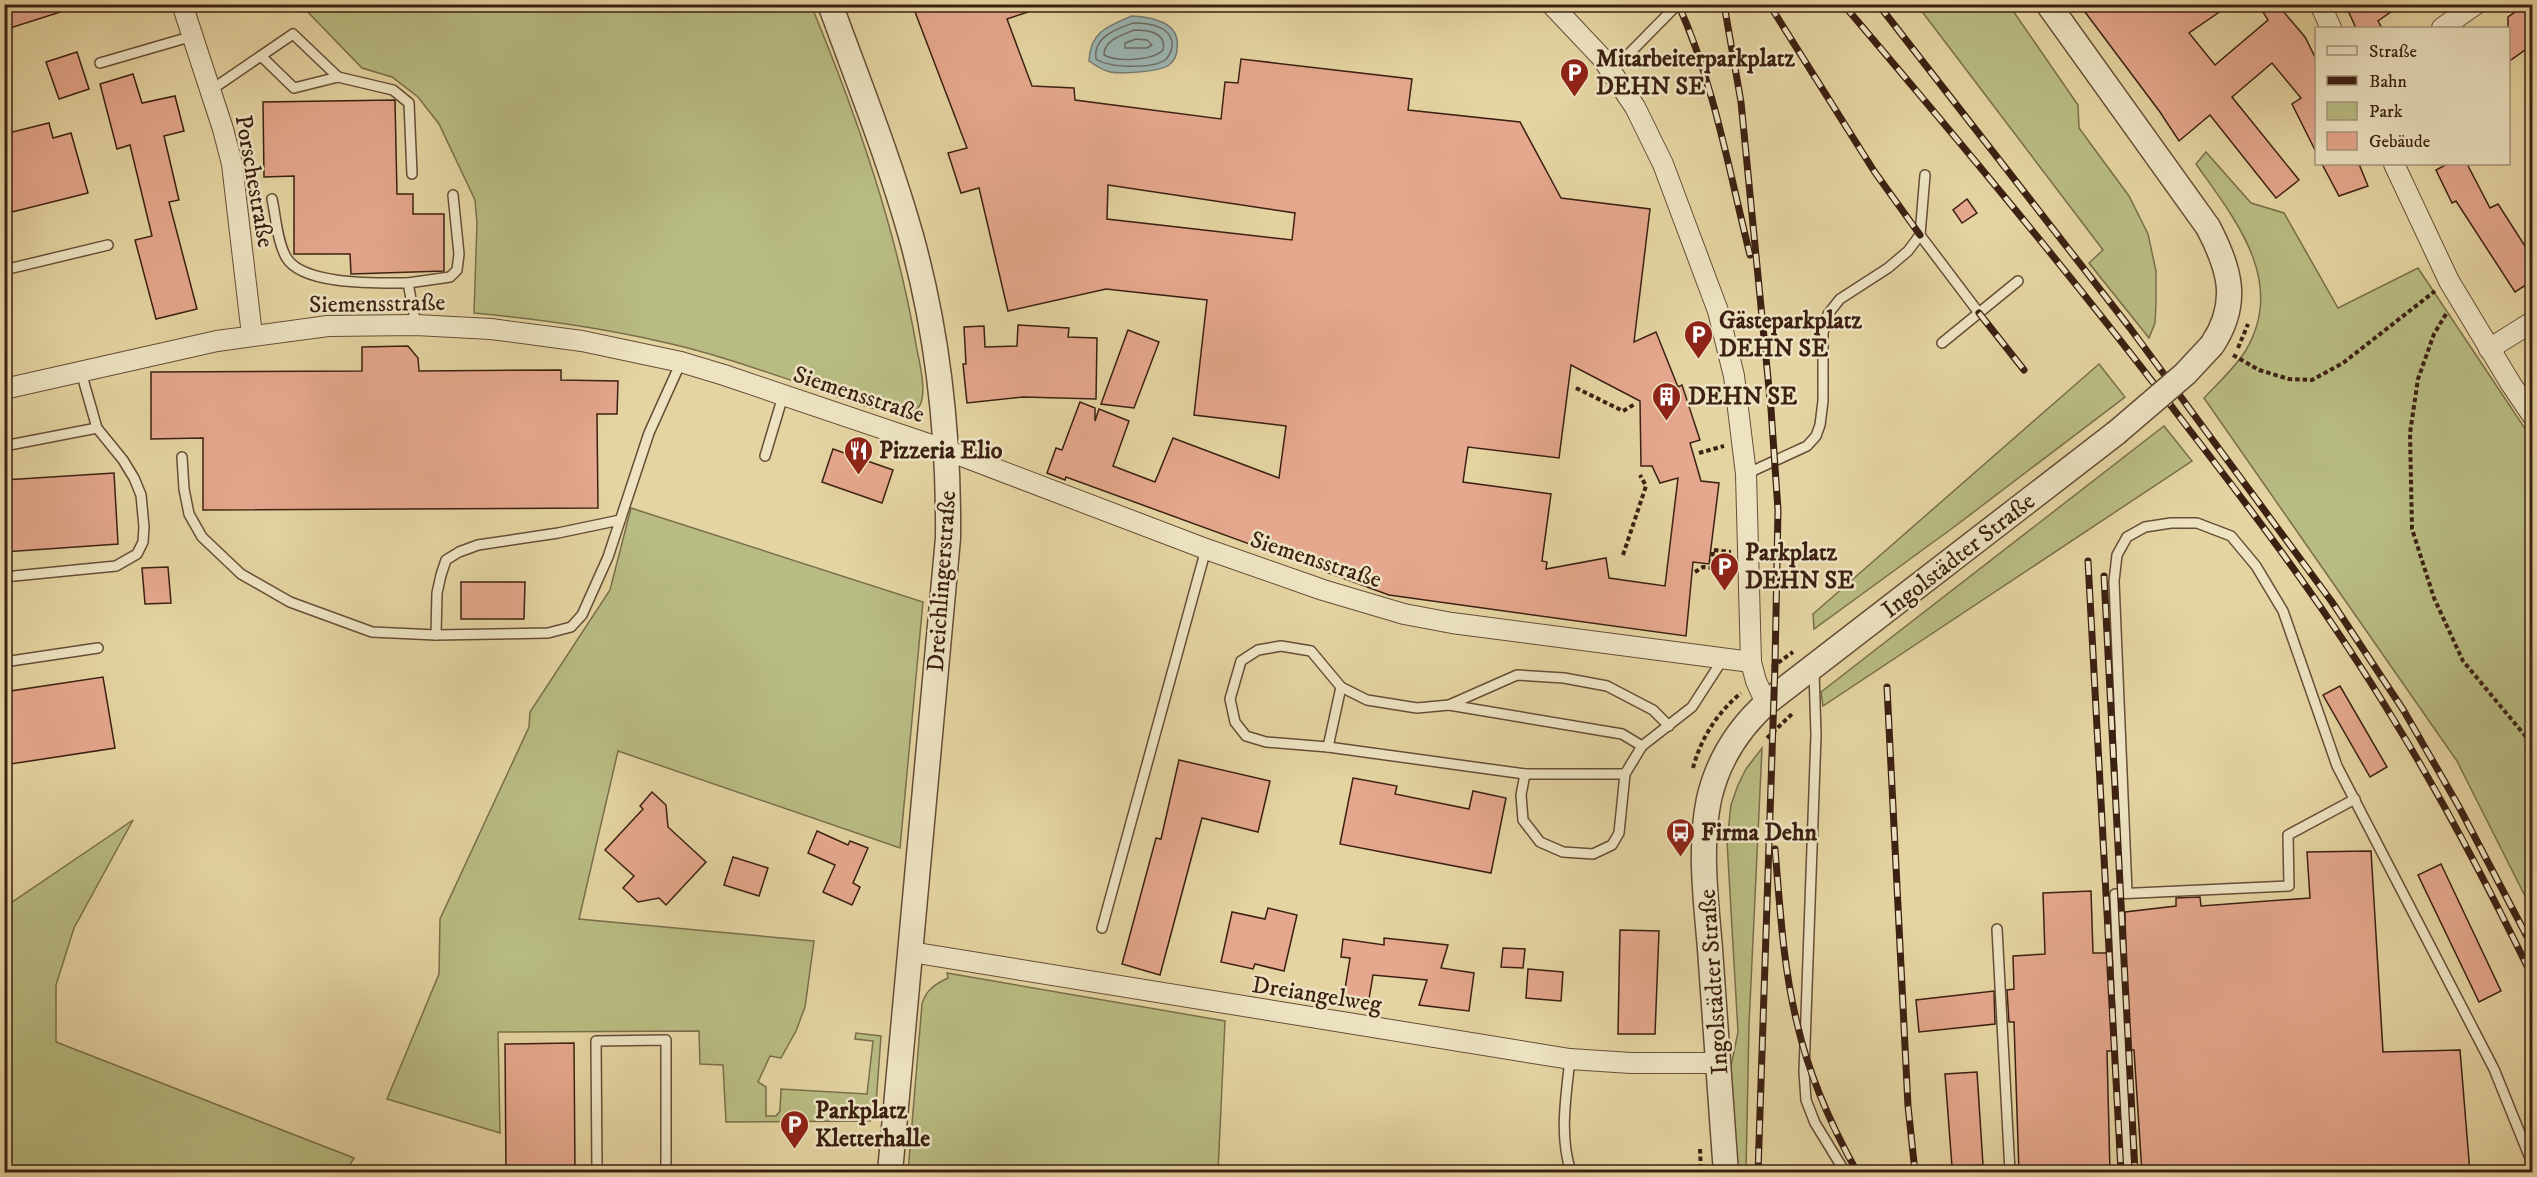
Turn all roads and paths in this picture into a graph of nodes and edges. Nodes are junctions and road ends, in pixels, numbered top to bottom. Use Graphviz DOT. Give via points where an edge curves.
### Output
graph roads {
  1 [pos="182,4"];
  2 [pos="830,4"];
  3 [pos="1551,4"];
  4 [pos="1678,4"];
  5 [pos="2048,4"];
  6 [pos="2320,4"];
  7 [pos="2476,4"];
  8 [pos="2331,27"];
  9 [pos="2443,27"];
  10 [pos="193,36"];
  11 [pos="261,56"];
  12 [pos="100,63"];
  13 [pos="1612,70"];
  14 [pos="338,77"];
  15 [pos="211,90"];
  16 [pos="2394,165"];
  17 [pos="412,174"];
  18 [pos="1925,175"];
  19 [pos="453,195"];
  20 [pos="272,199"];
  21 [pos="1920,235"];
  22 [pos="108,246"];
  23 [pos="4,270"];
  24 [pos="2018,281"];
  25 [pos="408,283"];
  26 [pos="2453,288"];
  27 [pos="1979,313"];
  28 [pos="2532,322"];
  29 [pos="416,325"];
  30 [pos="252,335"];
  31 [pos="1942,343"];
  32 [pos="2489,349"];
  33 [pos="2222,350"];
  34 [pos="681,362"];
  35 [pos="81,372"];
  36 [pos="1576,388"];
  37 [pos="4,389"];
  38 [pos="783,396"];
  39 [pos="1635,404"];
  40 [pos="2532,415"];
  41 [pos="97,428"];
  42 [pos="4,446"];
  43 [pos="946,450"];
  44 [pos="765,456"];
  45 [pos="182,457"];
  46 [pos="1746,474"];
  47 [pos="1640,475"];
  48 [pos="620,520"];
  49 [pos="1206,549"];
  50 [pos="1749,554"];
  51 [pos="1623,555"];
  52 [pos="1695,572"];
  53 [pos="4,578"];
  54 [pos="436,635"];
  55 [pos="98,648"];
  56 [pos="1724,659"];
  57 [pos="4,662"];
  58 [pos="1751,662"];
  59 [pos="1814,665"];
  60 [pos="1341,687"];
  61 [pos="1815,693"];
  62 [pos="1766,703"];
  63 [pos="1449,705"];
  64 [pos="1669,726"];
  65 [pos="1765,740"];
  66 [pos="2532,744"];
  67 [pos="1642,746"];
  68 [pos="1328,747"];
  69 [pos="1525,774"];
  70 [pos="1625,774"];
  71 [pos="2355,799"];
  72 [pos="2127,892"];
  73 [pos="1102,928"];
  74 [pos="1996,929"];
  75 [pos="911,952"];
  76 [pos="1569,1059"];
  77 [pos="1718,1063"];
  78 [pos="2532,1163"];
  79 [pos="597,1173"];
  80 [pos="666,1173"];
  81 [pos="890,1173"];
  82 [pos="1571,1173"];
  83 [pos="1726,1173"];
  84 [pos="1845,1173"];
  85 [pos="2010,1173"];
  86 [pos="2127,1173"];
  1 -- 10 [label="street, Porschestraße"];
  2 -- 43 [label="street, Dreichlingerstraße" via="891,169 911,238 938,376"];
  3 -- 13 [label="street"];
  4 -- 13 [label="lane"];
  5 -- 33 [label="street, Ingolstädter Straße" via="2208,227 2220,250 2229,282"];
  6 -- 8 [label="street"];
  7 -- 9 [label="street"];
  10 -- 12 [label="lane"];
  10 -- 15 [label="street, Porschestraße"];
  11 -- 14 [label="lane" via="294,88"];
  11 -- 14 [label="lane" via="293,34"];
  11 -- 15 [label="lane"];
  13 -- 46 [label="street" via="1658,155 1718,311 1734,376"];
  14 -- 17 [label="lane" via="393,90 409,103"];
  15 -- 30 [label="street, Porschestraße" via="232,164"];
  16 -- 26 [label="street"];
  18 -- 21 [label="lane"];
  19 -- 25 [label="lane" via="457,270 450,277"];
  20 -- 25 [label="lane" via="281,243 293,267 351,283"];
  21 -- 27 [label="lane"];
  21 -- 46 [label="lane" via="1908,251 1840,299 1828,314 1823,333 1823,401 1816,436 1807,446"];
  22 -- 23 [label="lane"];
  24 -- 27 [label="lane"];
  25 -- 29 [label="lane"];
  26 -- 32 [label="street"];
  26 -- 33 [label="path" via="2393,322 2343,363 2312,380 2289,379 2259,370"];
  26 -- 66 [label="path" via="2418,379 2410,433 2412,529 2434,598 2463,661"];
  27 -- 31 [label="lane"];
  28 -- 32 [label="street"];
  29 -- 30 [label="street, Siemensstraße" via="328,326"];
  29 -- 34 [label="street, Siemensstraße" via="536,334"];
  30 -- 35 [label="street, Siemensstraße"];
  32 -- 40 [label="street"];
  33 -- 59 [label="street, Ingolstädter Straße, bridge" via="2185,374 2116,433"];
  34 -- 38 [label="street, Siemensstraße"];
  34 -- 48 [label="lane" via="649,433"];
  35 -- 37 [label="street, Siemensstraße"];
  35 -- 41 [label="lane"];
  36 -- 39 [label="path" via="1623,411"];
  38 -- 43 [label="street, Siemensstraße"];
  38 -- 44 [label="lane"];
  41 -- 42 [label="lane"];
  41 -- 53 [label="lane" via="123,460 141,495 143,542 137,554 116,566"];
  43 -- 49 [label="street, Siemensstraße"];
  43 -- 75 [label="street, Dreichlingerstraße" via="948,538"];
  45 -- 54 [label="lane" via="189,514 202,537 241,574 290,602 372,632"];
  46 -- 50 [label="street"];
  47 -- 51 [label="path" via="1646,486"];
  48 -- 54 [label="lane" via="582,615 571,627 538,633"];
  48 -- 54 [label="lane" via="478,545 452,556 446,560 437,593"];
  49 -- 56 [label="street, Siemensstraße" via="1404,614"];
  49 -- 73 [label="lane"];
  50 -- 52 [label="path" via="1713,550 1712,568 1703,567"];
  50 -- 58 [label="street"];
  55 -- 57 [label="lane"];
  56 -- 58 [label="street, Siemensstraße"];
  56 -- 64 [label="lane" via="1692,707"];
  58 -- 62 [label="street"];
  59 -- 61 [label="lane"];
  59 -- 62 [label="street, Ingolstädter Straße"];
  60 -- 63 [label="lane" via="1367,700 1417,708"];
  60 -- 68 [label="lane"];
  60 -- 68 [label="lane" via="1311,651 1281,646 1258,650 1241,661 1230,699 1235,722 1246,736 1266,742"];
  61 -- 65 [label="path"];
  61 -- 84 [label="lane" via="1804,1072 1806,1100 1815,1123"];
  62 -- 77 [label="street, Ingolstädter Straße" via="1732,742 1717,773 1707,813 1706,883"];
  63 -- 64 [label="lane" via="1517,675 1564,678 1607,686 1653,710"];
  63 -- 67 [label="lane" via="1622,734"];
  64 -- 67 [label="lane"];
  67 -- 70 [label="lane"];
  68 -- 69 [label="lane"];
  69 -- 70 [label="lane"];
  69 -- 70 [label="lane" via="1521,795 1523,820 1540,842 1563,852 1593,854 1612,845 1619,834"];
  71 -- 72 [label="lane" via="2288,835 2289,886"];
  71 -- 72 [label="lane" via="2337,766 2283,611 2256,566 2231,536 2197,523 2145,527 2127,537 2117,555 2114,581"];
  71 -- 78 [label="lane" via="2494,1069"];
  72 -- 86 [label="lane" via="2115,894"];
  74 -- 85 [label="lane"];
  75 -- 76 [label="street, Dreiangelweg"];
  75 -- 81 [label="street, Dreichlingerstraße"];
  76 -- 77 [label="street, Dreiangelweg" via="1642,1064"];
  76 -- 82 [label="lane" via="1564,1116"];
  77 -- 83 [label="street, Ingolstädter Straße"];
  79 -- 80 [label="lane" via="596,1041 666,1040"];
}
